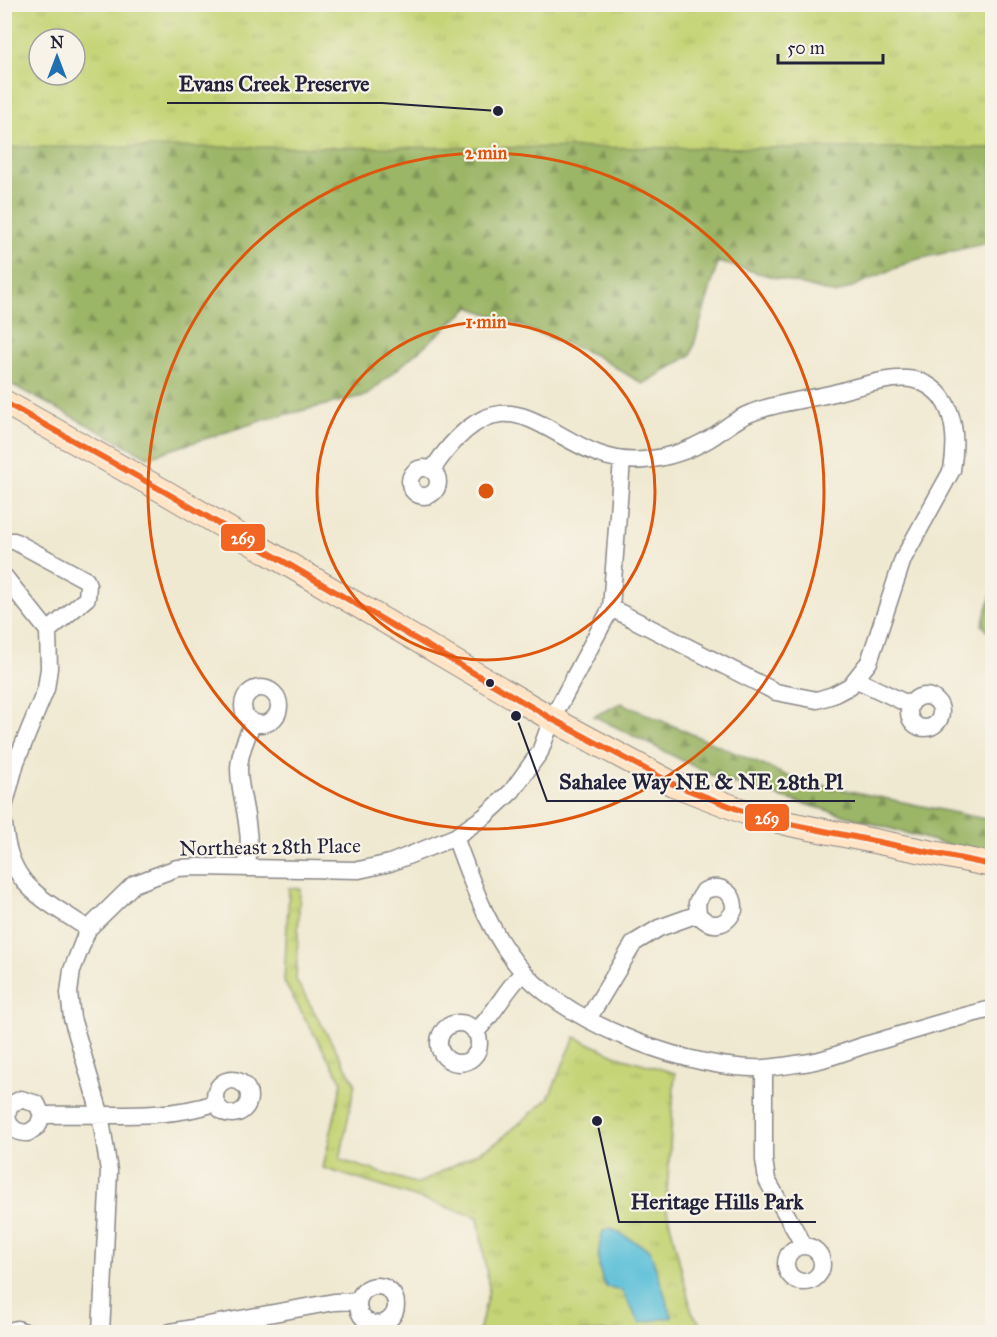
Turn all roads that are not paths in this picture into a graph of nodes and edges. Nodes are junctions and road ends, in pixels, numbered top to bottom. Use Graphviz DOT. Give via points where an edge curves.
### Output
graph roads {
  1 [pos="4,402"];
  2 [pos="622,460"];
  3 [pos="432,470"];
  4 [pos="4,541"];
  5 [pos="4,576"];
  6 [pos="611,608"];
  7 [pos="48,631"];
  8 [pos="856,680"];
  9 [pos="910,705"];
  10 [pos="552,719"];
  11 [pos="253,723"];
  12 [pos="4,807"];
  13 [pos="4,824"];
  14 [pos="455,837"];
  15 [pos="993,865"];
  16 [pos="247,868"];
  17 [pos="699,914"];
  18 [pos="88,928"];
  19 [pos="524,972"];
  20 [pos="993,1009"];
  21 [pos="588,1019"];
  22 [pos="476,1032"];
  23 [pos="764,1068"];
  24 [pos="215,1102"];
  25 [pos="100,1113"];
  26 [pos="42,1115"];
  27 [pos="804,1246"];
  28 [pos="358,1301"];
  29 [pos="5,1332"];
  30 [pos="25,1332"];
  31 [pos="101,1332"];
  32 [pos="170,1332"];
  1 -- 10 [label="main road"];
  2 -- 3 [label="street" via="593,450 531,418 513,414 497,415 465,429"];
  2 -- 6 [label="street"];
  2 -- 8 [label="street" via="653,459 693,447 753,411 887,381 914,379 946,400 952,415 952,470 903,559 869,662"];
  4 -- 7 [label="street" via="14,542 86,580 87,598"];
  5 -- 7 [label="street"];
  6 -- 8 [label="street" via="776,692 817,700"];
  6 -- 10 [label="street, Northeast 28th Place"];
  7 -- 12 [label="street" via="50,668 46,690 16,762"];
  8 -- 9 [label="street"];
  10 -- 14 [label="street, Northeast 28th Place" via="540,752 512,791"];
  10 -- 15 [label="main road" via="673,784 745,812"];
  11 -- 16 [label="street" via="237,771 248,831"];
  13 -- 18 [label="street" via="11,860 19,877 30,889"];
  14 -- 16 [label="street, Northeast 28th Place" via="390,863 359,870"];
  14 -- 19 [label="street" via="482,908 498,938"];
  16 -- 18 [label="street, Northeast 28th Place" via="177,868 158,874 134,884"];
  17 -- 21 [label="street" via="659,928 634,943"];
  18 -- 25 [label="street" via="72,970 69,993 72,1018"];
  19 -- 21 [label="street" via="567,1009"];
  19 -- 22 [label="street"];
  20 -- 23 [label="street" via="812,1061"];
  21 -- 23 [label="street" via="644,1043 706,1062"];
  23 -- 27 [label="street" via="767,1180"];
  24 -- 25 [label="street" via="171,1112"];
  25 -- 26 [label="street"];
  25 -- 31 [label="street" via="109,1171"];
  28 -- 32 [label="street"];
  29 -- 30 [label="street"];
}
